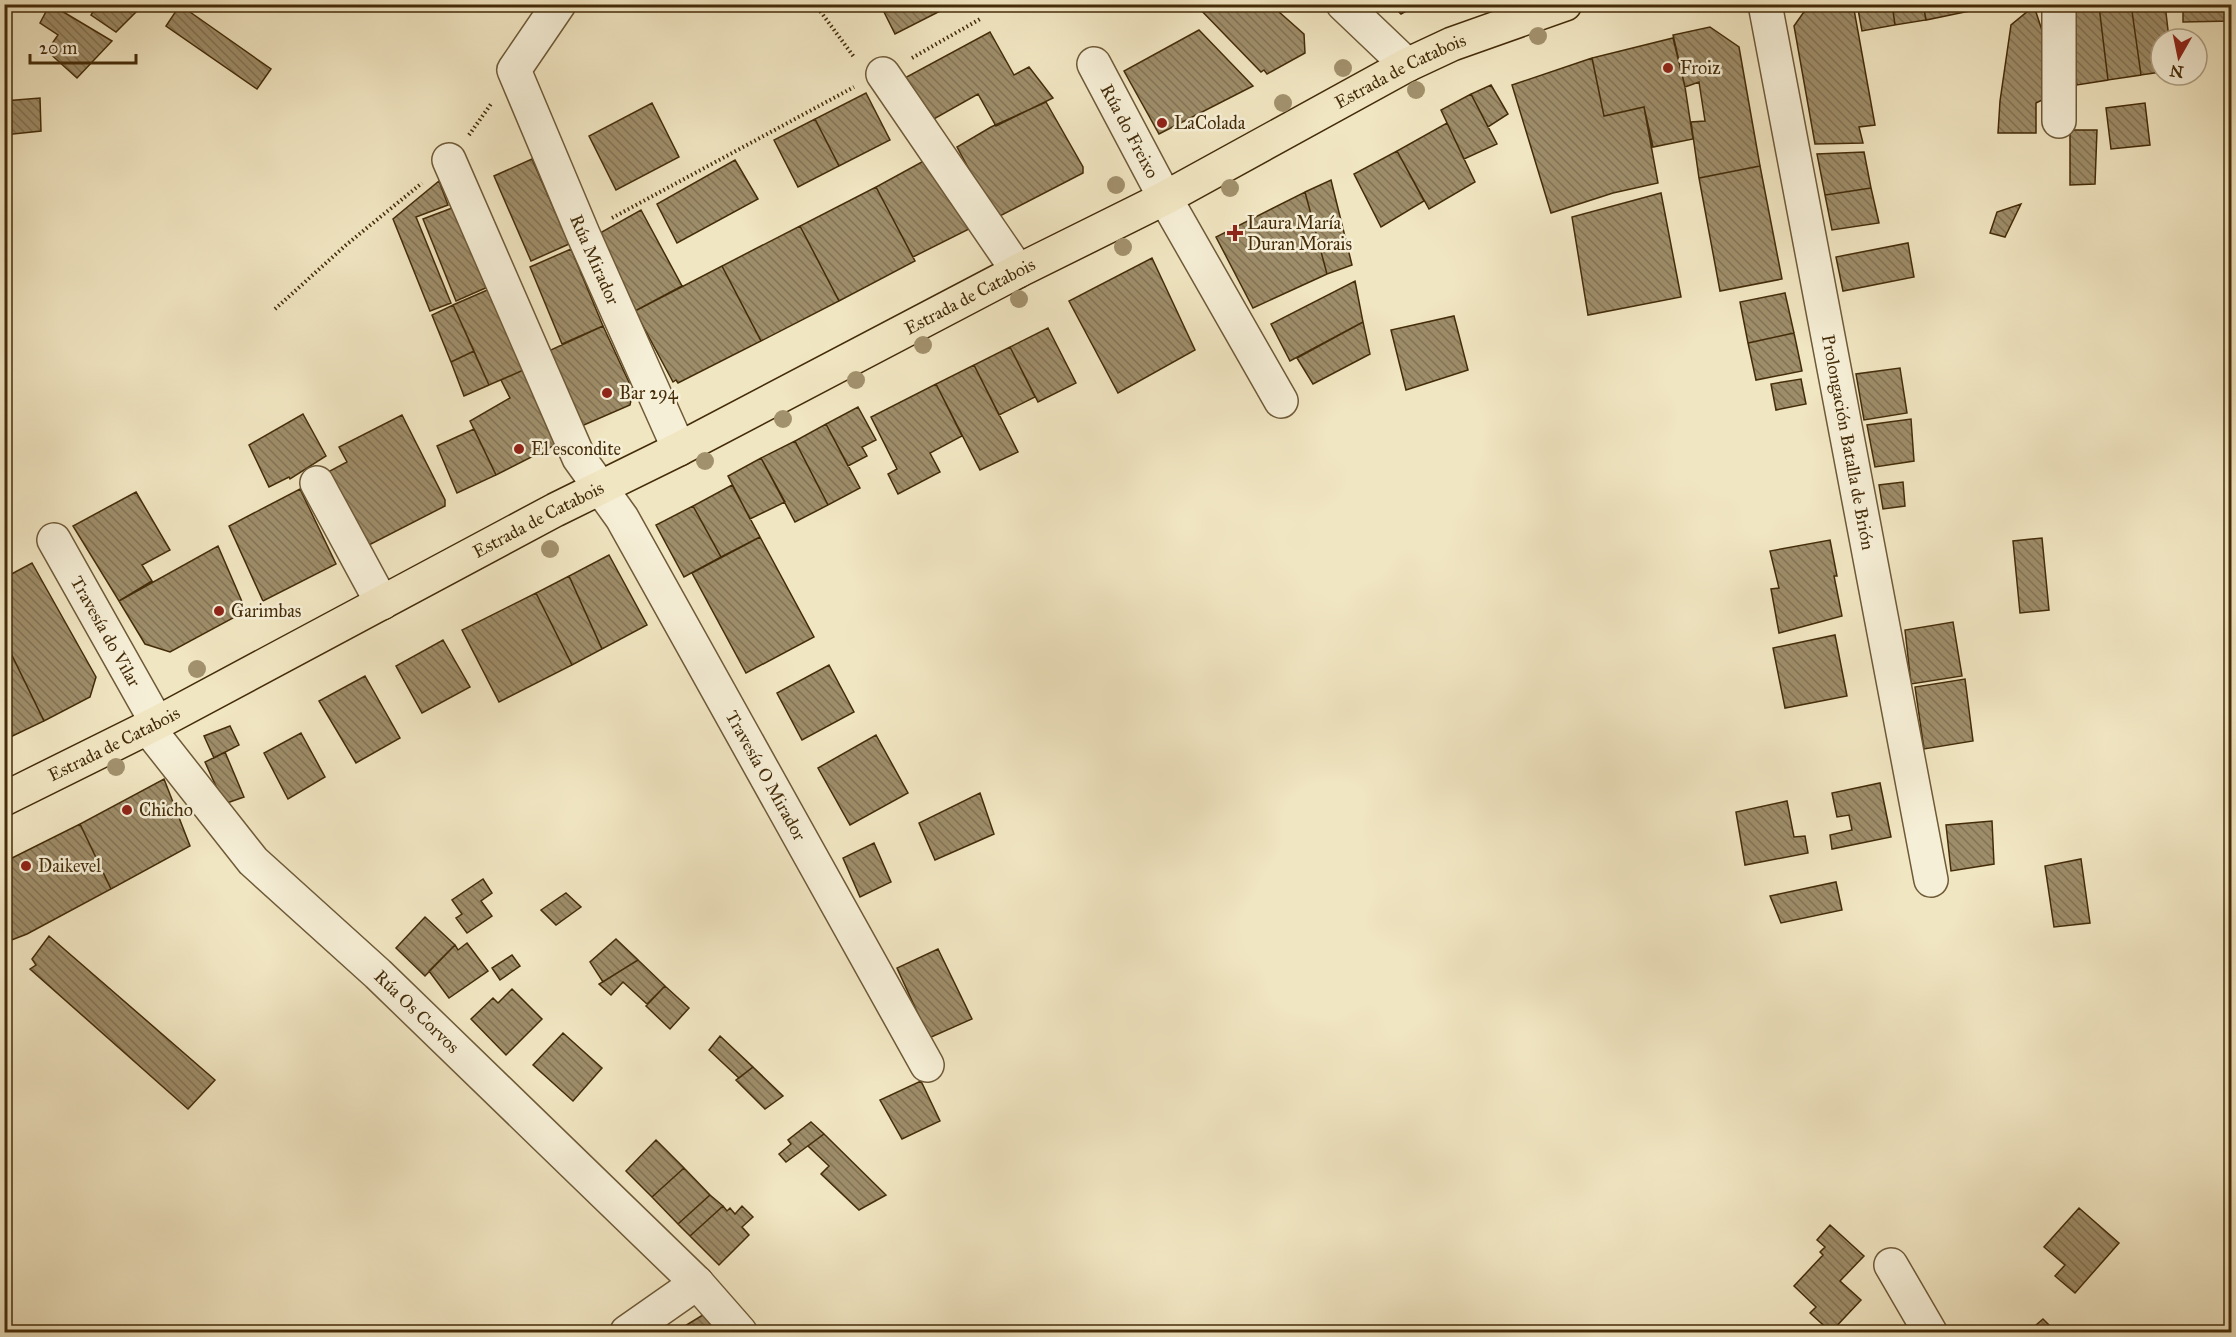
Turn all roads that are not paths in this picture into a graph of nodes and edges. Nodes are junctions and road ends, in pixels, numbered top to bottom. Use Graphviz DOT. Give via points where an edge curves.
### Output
graph roads {
  1 [pos="559,4"];
  2 [pos="1343,4"];
  3 [pos="1564,4"];
  4 [pos="1765,4"];
  5 [pos="2059,4"];
  6 [pos="1094,64"];
  7 [pos="1407,65"];
  8 [pos="872,79"];
  9 [pos="2059,121"];
  10 [pos="449,160"];
  11 [pos="1165,198"];
  12 [pos="1018,271"];
  13 [pos="1281,401"];
  14 [pos="679,449"];
  15 [pos="317,483"];
  16 [pos="602,488"];
  17 [pos="54,540"];
  18 [pos="382,603"];
  19 [pos="153,726"];
  20 [pos="4,799"];
  21 [pos="1930,880"];
  22 [pos="927,1065"];
  23 [pos="1891,1265"];
  24 [pos="697,1283"];
  25 [pos="627,1332"];
  26 [pos="740,1332"];
  27 [pos="1930,1332"];
  1 -- 14 [label="street, Rúa Mirador" via="514,70"];
  2 -- 7 [label="street"];
  3 -- 7 [label="main road, Estrada de Catabois" via="1452,44"];
  4 -- 21 [label="street, Prolongación Batalla de Brión"];
  5 -- 9 [label="street"];
  6 -- 11 [label="street, Rúa do Freixo"];
  7 -- 11 [label="main road, Estrada de Catabois"];
  8 -- 12 [label="street"];
  10 -- 16 [label="street" via="579,458"];
  11 -- 12 [label="main road, Estrada de Catabois"];
  11 -- 13 [label="street, Rúa do Freixo"];
  12 -- 14 [label="main road, Estrada de Catabois"];
  14 -- 16 [label="main road, Estrada de Catabois"];
  15 -- 18 [label="street"];
  16 -- 18 [label="main road, Estrada de Catabois"];
  16 -- 22 [label="street, Travesía O Mirador"];
  17 -- 19 [label="street, Travesía do Vilar"];
  18 -- 19 [label="main road, Estrada de Catabois"];
  19 -- 20 [label="main road, Estrada de Catabois"];
  19 -- 24 [label="street, Rúa Os Corvos" via="253,861 378,974"];
  23 -- 27 [label="street"];
  24 -- 25 [label="street"];
  24 -- 26 [label="street, Rúa Os Corvos"];
}
